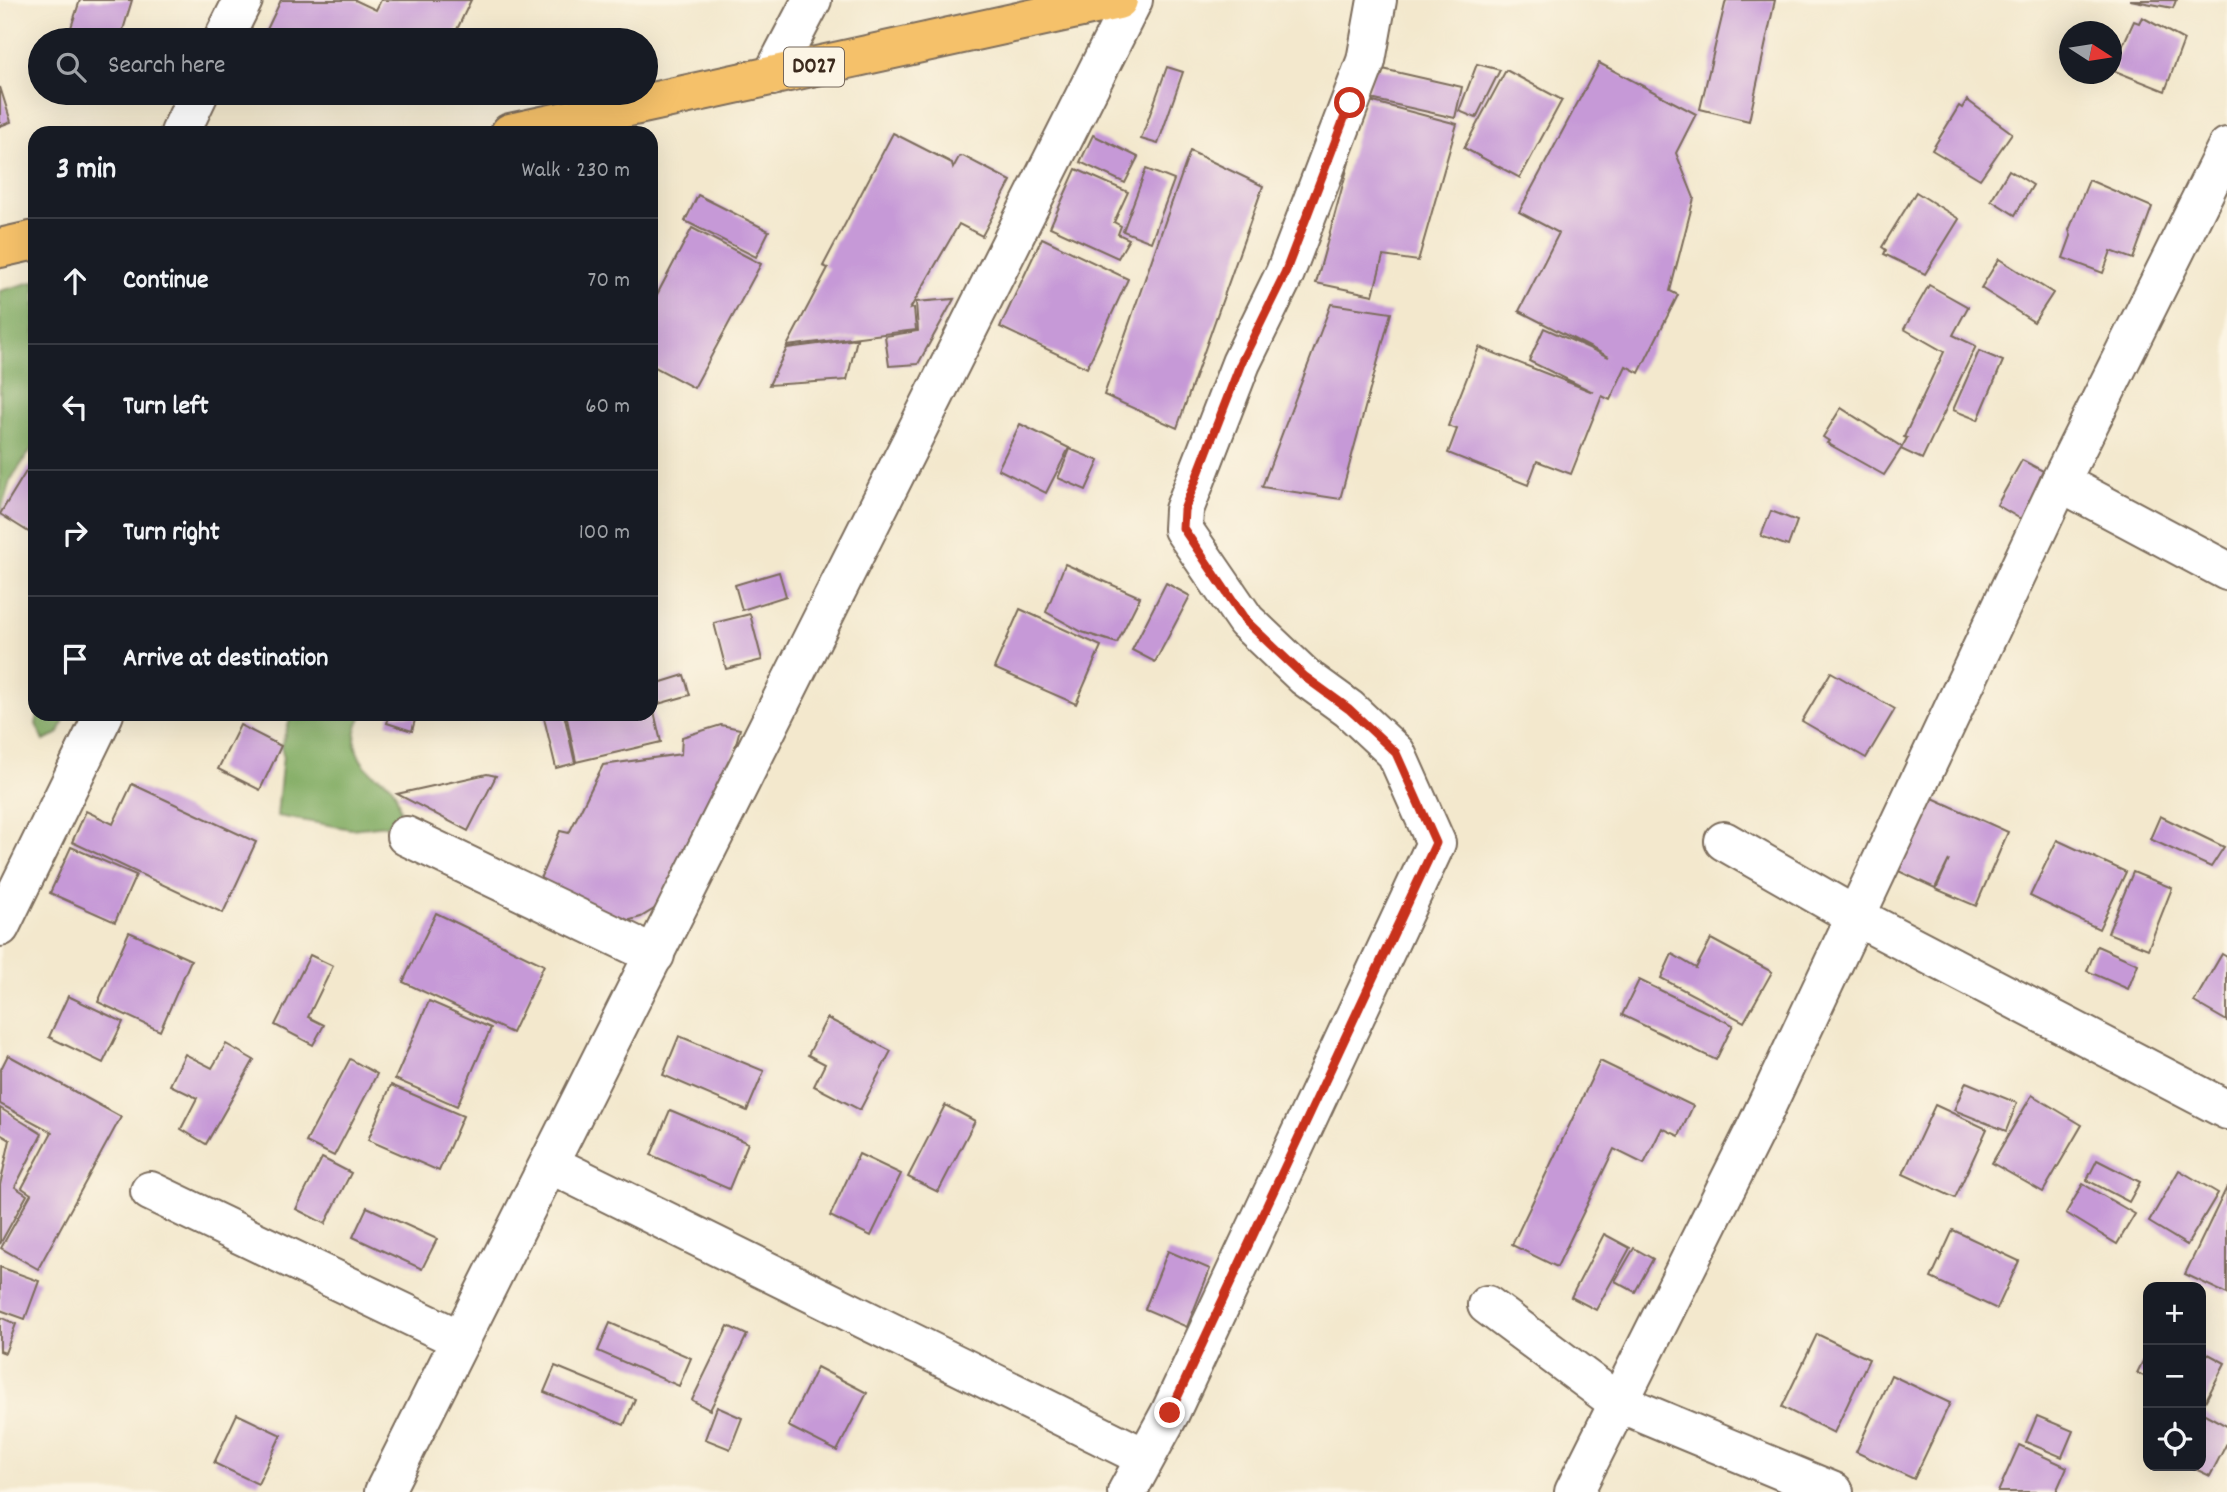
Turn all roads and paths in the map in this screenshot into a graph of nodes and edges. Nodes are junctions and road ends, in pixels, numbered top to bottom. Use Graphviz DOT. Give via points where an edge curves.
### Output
graph roads {
  1 [pos="243,0"];
  2 [pos="812,0"];
  3 [pos="1118,0"];
  4 [pos="1133,0"];
  5 [pos="1377,0"];
  6 [pos="229,28"];
  7 [pos="772,76"];
  8 [pos="658,101"];
  9 [pos="193,105"];
  10 [pos="639,105"];
  11 [pos="183,126"];
  12 [pos="542,126"];
  13 [pos="2227,147"];
  14 [pos="28,242"];
  15 [pos="0,248"];
  16 [pos="2060,482"];
  17 [pos="2227,571"];
  18 [pos="101,721"];
  19 [pos="406,836"];
  20 [pos="1724,841"];
  21 [pos="1855,916"];
  22 [pos="0,928"];
  23 [pos="654,955"];
  24 [pos="2227,1110"];
  25 [pos="550,1164"];
  26 [pos="150,1191"];
  27 [pos="1487,1306"];
  28 [pos="461,1340"];
  29 [pos="1616,1402"];
  30 [pos="1144,1457"];
  31 [pos="384,1492"];
  32 [pos="1127,1492"];
  33 [pos="1574,1492"];
  34 [pos="1834,1492"];
  1 -- 6 [label="street"];
  2 -- 7 [label="street"];
  3 -- 7 [label="main road, D027"];
  4 -- 23 [label="street"];
  5 -- 30 [label="street" via="1366,61 1285,273 1241,363 1184,510 1183,528 1246,621 1396,753 1436,843 1170,1413"];
  7 -- 8 [label="main road, D027"];
  9 -- 11 [label="street"];
  10 -- 12 [label="main road, D027"];
  13 -- 16 [label="street"];
  14 -- 15 [label="main road"];
  16 -- 17 [label="street"];
  16 -- 21 [label="street"];
  18 -- 22 [label="street"];
  19 -- 23 [label="street"];
  20 -- 21 [label="street"];
  21 -- 24 [label="street"];
  21 -- 29 [label="street" via="1757,1126"];
  23 -- 25 [label="street"];
  25 -- 28 [label="street"];
  25 -- 30 [label="street"];
  26 -- 28 [label="street"];
  27 -- 29 [label="street"];
  28 -- 31 [label="street"];
  29 -- 33 [label="street"];
  29 -- 34 [label="street"];
  30 -- 32 [label="street"];
}
